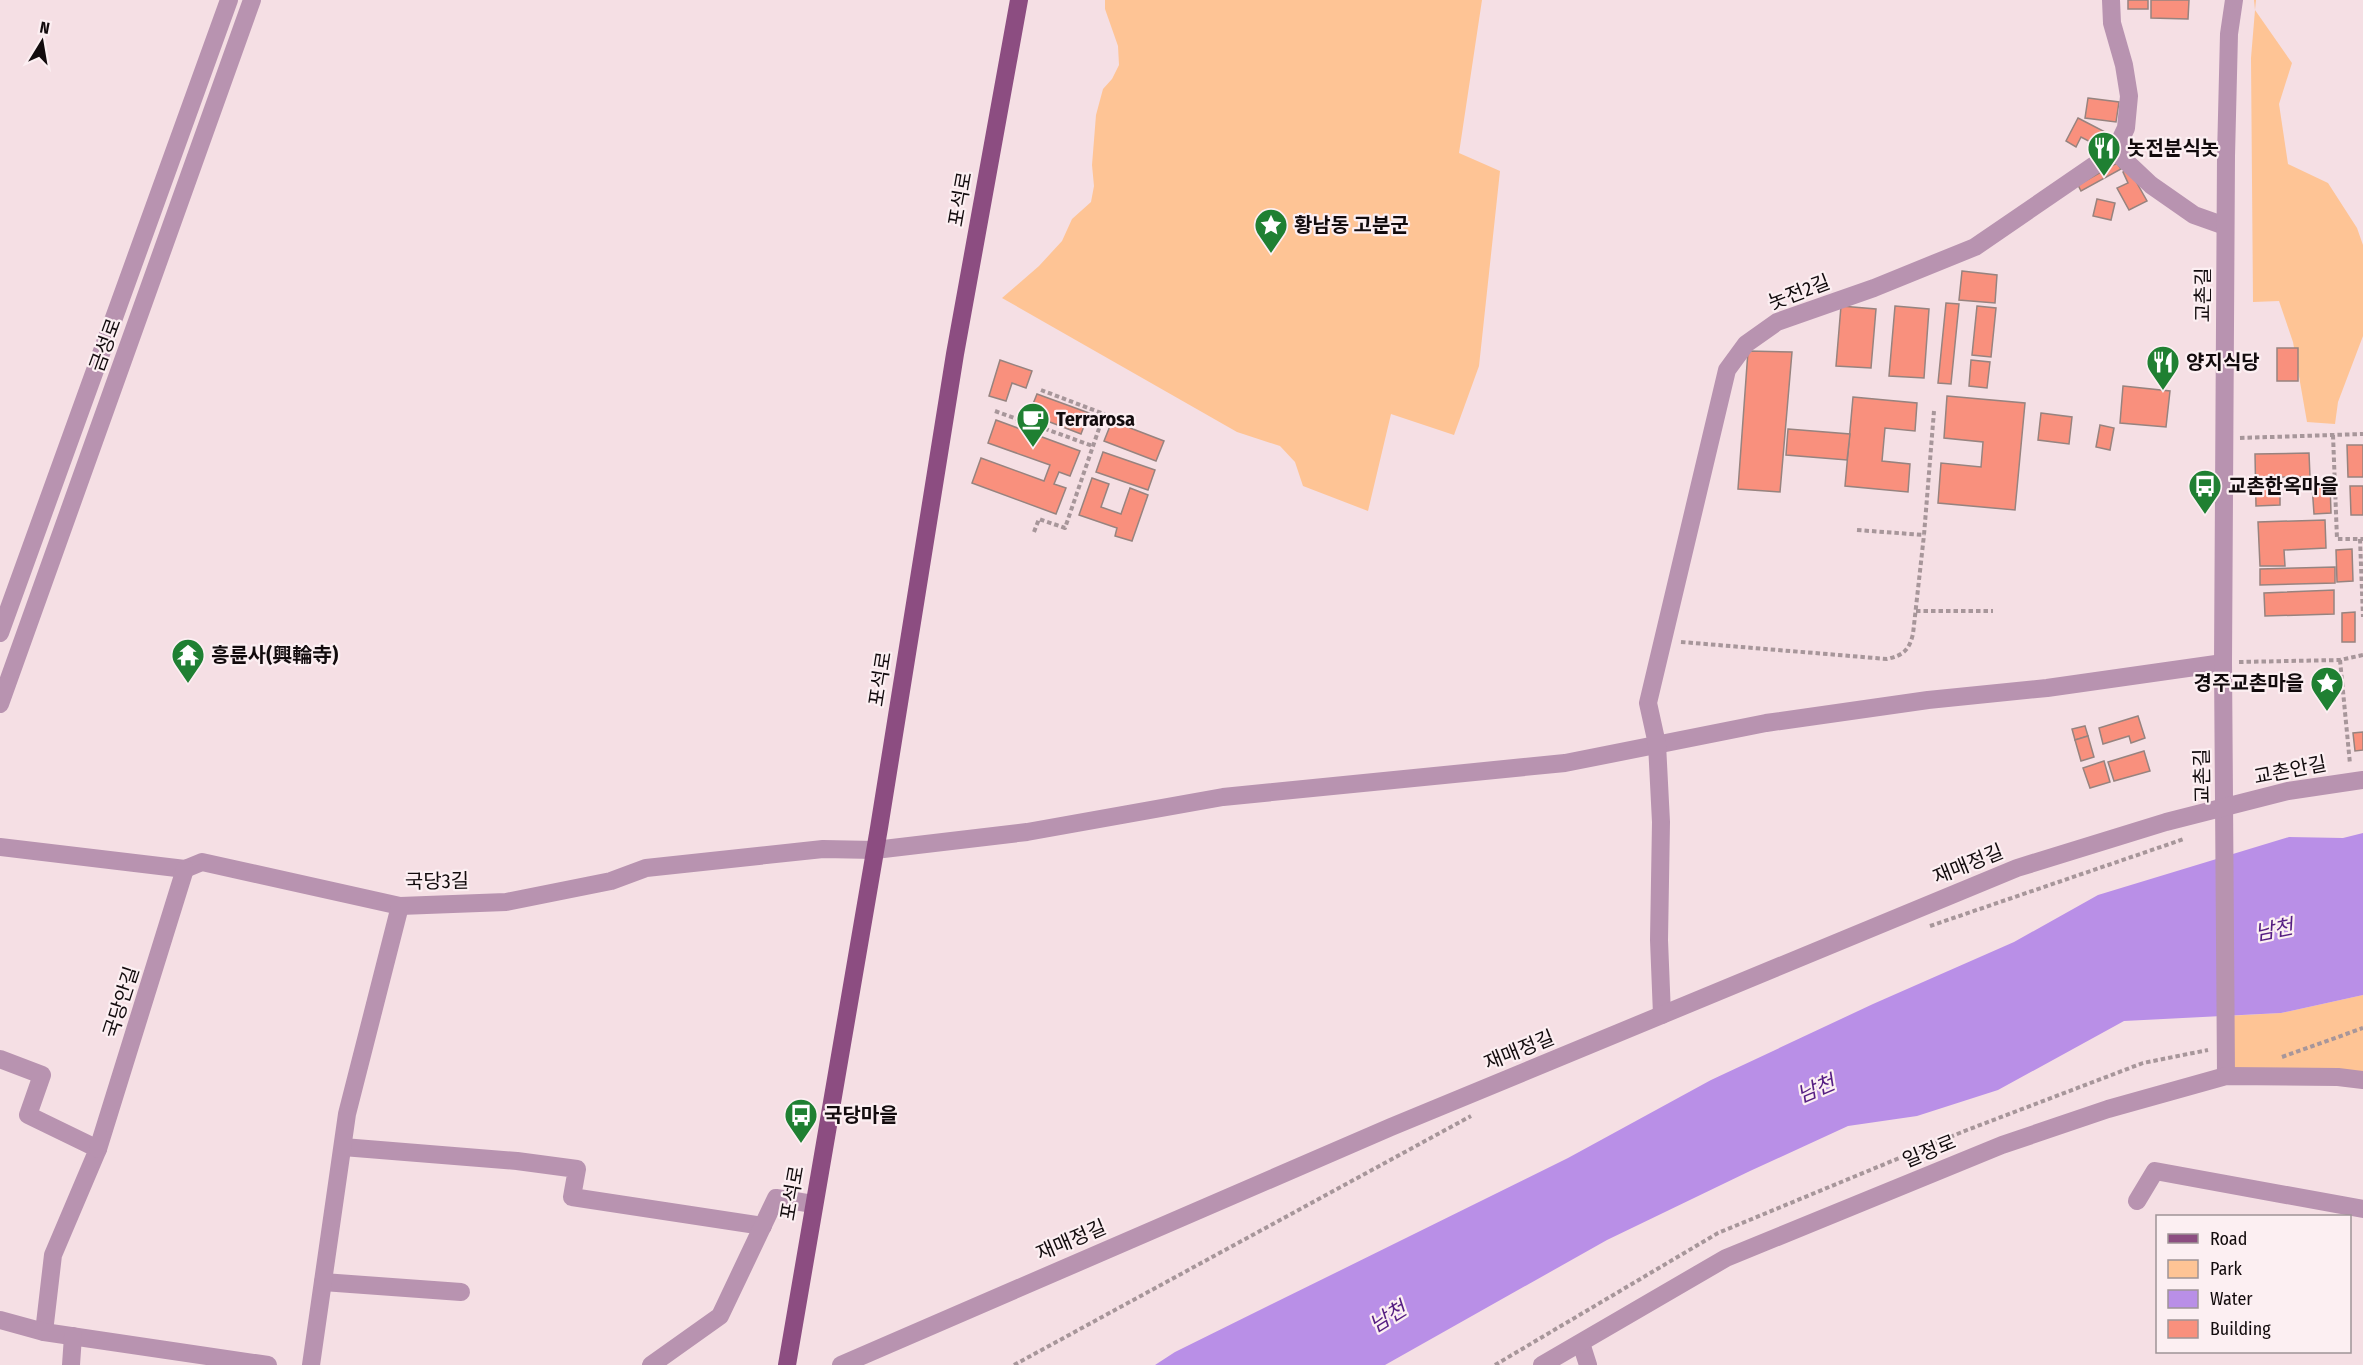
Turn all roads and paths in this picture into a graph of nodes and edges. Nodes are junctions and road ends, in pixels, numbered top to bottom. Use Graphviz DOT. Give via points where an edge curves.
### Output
graph roads {
  1 [pos="229,0"];
  2 [pos="252,0"];
  3 [pos="1019,0"];
  4 [pos="2111,0"];
  5 [pos="2234,0"];
  6 [pos="2115,151"];
  7 [pos="2225,226"];
  8 [pos="1041,390"];
  9 [pos="994,411"];
  10 [pos="1934,411"];
  11 [pos="2363,434"];
  12 [pos="2333,435"];
  13 [pos="2224,438"];
  14 [pos="1093,446"];
  15 [pos="1857,530"];
  16 [pos="1034,532"];
  17 [pos="1924,535"];
  18 [pos="2361,539"];
  19 [pos="1916,611"];
  20 [pos="1993,611"];
  21 [pos="2363,617"];
  22 [pos="0,633"];
  23 [pos="1662,641"];
  24 [pos="2363,655"];
  25 [pos="2340,660"];
  26 [pos="2223,663"];
  27 [pos="0,704"];
  28 [pos="1657,744"];
  29 [pos="2357,781"];
  30 [pos="2225,812"];
  31 [pos="2192,836"];
  32 [pos="0,848"];
  33 [pos="875,850"];
  34 [pos="185,869"];
  35 [pos="400,906"];
  36 [pos="1921,930"];
  37 [pos="1662,1015"];
  38 [pos="2363,1028"];
  39 [pos="2279,1058"];
  40 [pos="0,1059"];
  41 [pos="2226,1076"];
  42 [pos="2363,1080"];
  43 [pos="1476,1113"];
  44 [pos="343,1147"];
  45 [pos="98,1149"];
  46 [pos="2137,1201"];
  47 [pos="813,1204"];
  48 [pos="2363,1209"];
  49 [pos="763,1226"];
  50 [pos="323,1282"];
  51 [pos="461,1292"];
  52 [pos="0,1320"];
  53 [pos="44,1332"];
  54 [pos="73,1336"];
  55 [pos="1581,1343"];
  56 [pos="71,1365"];
  57 [pos="268,1365"];
  58 [pos="311,1365"];
  59 [pos="651,1365"];
  60 [pos="787,1365"];
  61 [pos="841,1365"];
  62 [pos="1014,1365"];
  63 [pos="1542,1365"];
  64 [pos="1588,1365"];
  1 -- 22 [label="street, 금성로"];
  2 -- 27 [label="street, 금성로"];
  3 -- 33 [label="main road, 포석로" via="955,354"];
  4 -- 6 [label="street" via="2112,23 2129,96 2126,128"];
  5 -- 7 [label="street, 교촌길" via="2229,34"];
  6 -- 7 [label="street" via="2151,185 2194,215"];
  6 -- 23 [label="street, 놋전2길" via="1975,247 1777,322 1746,344 1727,370"];
  7 -- 13 [label="street, 교촌길"];
  8 -- 14 [label="path" via="1104,414"];
  9 -- 14 [label="path"];
  10 -- 17 [label="path"];
  11 -- 12 [label="path"];
  12 -- 13 [label="path"];
  12 -- 18 [label="path" via="2337,538"];
  13 -- 26 [label="street, 교촌길"];
  14 -- 16 [label="path" via="1065,528 1039,519"];
  15 -- 17 [label="path"];
  17 -- 19 [label="path"];
  18 -- 21 [label="path"];
  19 -- 20 [label="path"];
  19 -- 23 [label="path" via="1909,648 1901,656 1887,659"];
  23 -- 28 [label="street, 놋전2길" via="1648,703"];
  24 -- 25 [label="path"];
  25 -- 26 [label="path"];
  25 -- 29 [label="path"];
  26 -- 28 [label="street, 국당3길" via="1766,723"];
  26 -- 30 [label="street, 교촌길"];
  28 -- 33 [label="street, 국당3길" via="1565,763 1223,797 1026,832"];
  28 -- 37 [label="street, 놋전2길"];
  29 -- 30 [label="street, 교촌안길" via="2288,791"];
  30 -- 37 [label="street, 재매정길" via="2166,822 2017,868"];
  30 -- 41 [label="street, 교촌길"];
  31 -- 36 [label="path"];
  32 -- 34 [label="street, 국당3길"];
  33 -- 35 [label="street, 국당3길" via="823,849 646,868 611,881 506,902"];
  33 -- 47 [label="main road, 포석로"];
  34 -- 35 [label="street, 국당3길" via="202,862"];
  34 -- 45 [label="street, 국당안길"];
  35 -- 44 [label="street" via="347,1114"];
  37 -- 61 [label="street, 재매정길" via="1380,1131"];
  38 -- 39 [label="path"];
  40 -- 45 [label="street" via="42,1075 28,1115"];
  41 -- 42 [label="street, 일정로"];
  41 -- 55 [label="street, 일정로" via="2108,1109 2002,1145 1726,1258"];
  43 -- 62 [label="path"];
  44 -- 49 [label="street" via="578,1169 572,1197"];
  44 -- 50 [label="street"];
  45 -- 53 [label="street, 국당안길" via="53,1255"];
  46 -- 48 [label="street" via="2155,1171"];
  47 -- 49 [label="street" via="776,1198"];
  47 -- 60 [label="main road, 포석로"];
  49 -- 59 [label="street" via="720,1316"];
  50 -- 51 [label="street"];
  50 -- 58 [label="street"];
  52 -- 53 [label="street"];
  53 -- 54 [label="street"];
  54 -- 56 [label="street"];
  54 -- 57 [label="street"];
  55 -- 63 [label="street, 일정로"];
  55 -- 64 [label="street"];
}
